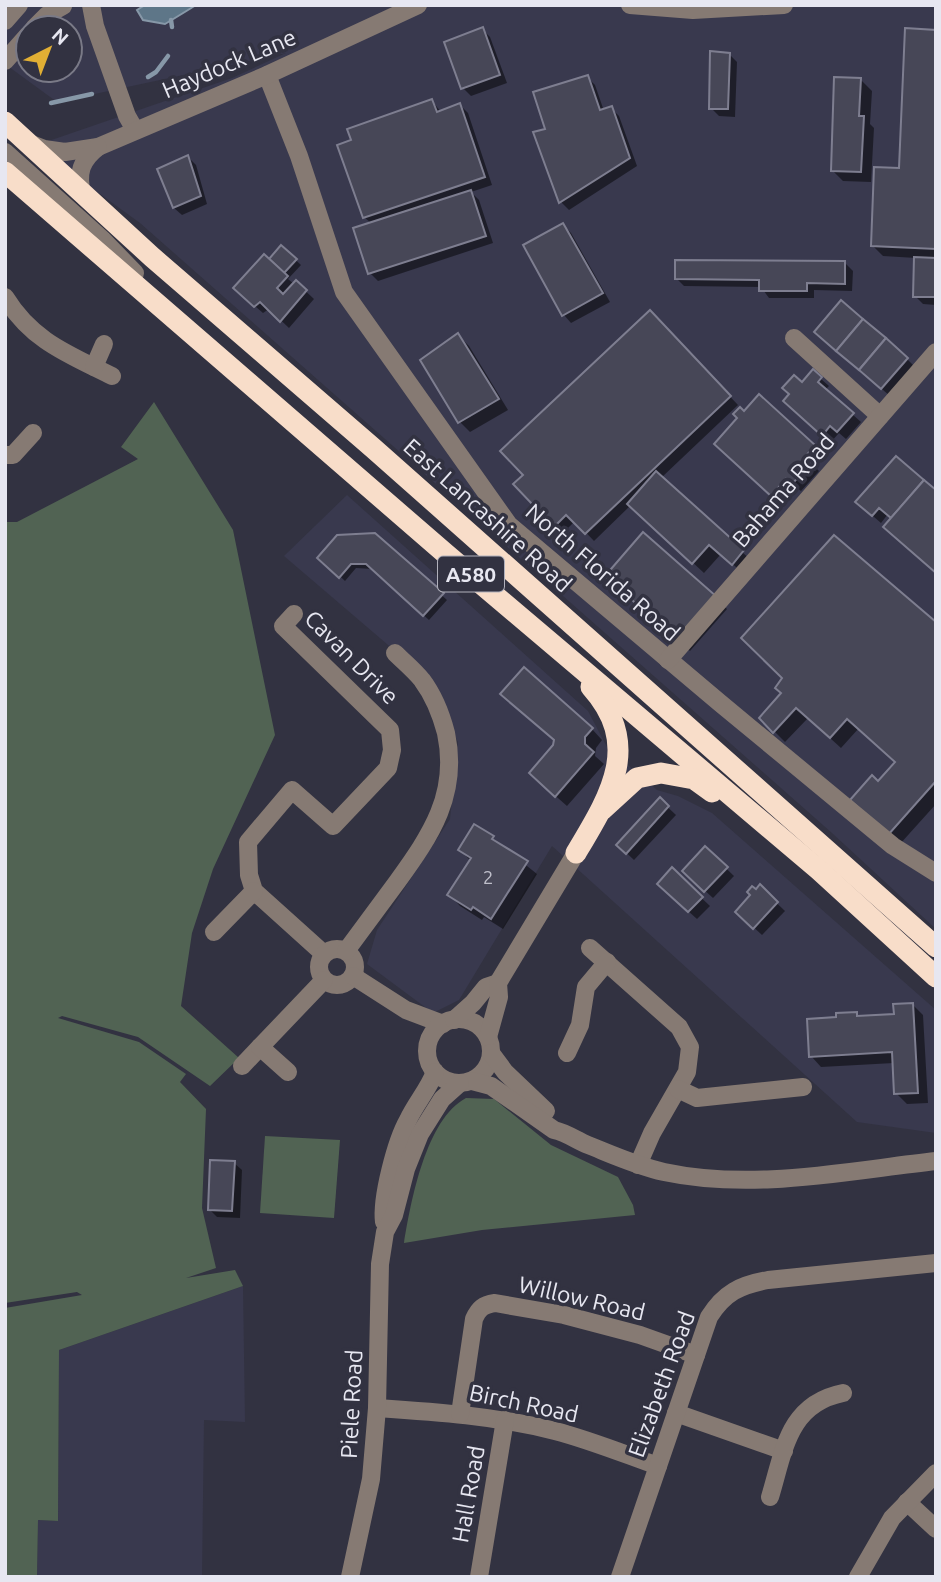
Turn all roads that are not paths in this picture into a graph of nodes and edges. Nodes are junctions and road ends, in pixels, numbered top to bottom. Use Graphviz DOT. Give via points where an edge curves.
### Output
graph roads {
  1 [pos="19,5"];
  2 [pos="91,5"];
  3 [pos="418,5"];
  4 [pos="630,5"];
  5 [pos="785,5"];
  6 [pos="63,6"];
  7 [pos="772,6"];
  8 [pos="5,21"];
  9 [pos="95,26"];
  10 [pos="267,75"];
  11 [pos="5,122"];
  12 [pos="135,130"];
  13 [pos="31,144"];
  14 [pos="98,147"];
  15 [pos="5,152"];
  16 [pos="5,172"];
  17 [pos="82,194"];
  18 [pos="5,297"];
  19 [pos="794,338"];
  20 [pos="204,343"];
  21 [pos="104,345"];
  22 [pos="936,352"];
  23 [pos="94,367"];
  24 [pos="113,376"];
  25 [pos="880,416"];
  26 [pos="33,433"];
  27 [pos="5,455"];
  28 [pos="294,614"];
  29 [pos="549,641"];
  30 [pos="395,653"];
  31 [pos="668,660"];
  32 [pos="602,810"];
  33 [pos="576,853"];
  34 [pos="819,870"];
  35 [pos="936,873"];
  36 [pos="254,891"];
  37 [pos="215,932"];
  38 [pos="936,947"];
  39 [pos="590,948"];
  40 [pos="346,951"];
  41 [pos="324,954"];
  42 [pos="607,962"];
  43 [pos="353,976"];
  44 [pos="936,977"];
  45 [pos="324,980"];
  46 [pos="498,983"];
  47 [pos="406,1010"];
  48 [pos="449,1022"];
  49 [pos="428,1043"];
  50 [pos="489,1045"];
  51 [pos="260,1047"];
  52 [pos="567,1053"];
  53 [pos="242,1066"];
  54 [pos="288,1072"];
  55 [pos="435,1072"];
  56 [pos="466,1082"];
  57 [pos="803,1087"];
  58 [pos="678,1089"];
  59 [pos="566,1132"];
  60 [pos="936,1161"];
  61 [pos="638,1165"];
  62 [pos="386,1232"];
  63 [pos="936,1263"];
  64 [pos="696,1355"];
  65 [pos="843,1394"];
  66 [pos="377,1408"];
  67 [pos="676,1413"];
  68 [pos="460,1414"];
  69 [pos="505,1420"];
  70 [pos="784,1451"];
  71 [pos="657,1466"];
  72 [pos="936,1474"];
  73 [pos="770,1497"];
  74 [pos="907,1502"];
  75 [pos="936,1529"];
  76 [pos="625,1575"];
  77 [pos="350,1577"];
  78 [pos="479,1577"];
  79 [pos="858,1577"];
  1 -- 8 [label="street"];
  2 -- 9 [label="street"];
  3 -- 10 [label="street, Haydock Lane"];
  4 -- 7 [label="street" via="693,10"];
  5 -- 7 [label="street"];
  6 -- 9 [label="street"];
  9 -- 12 [label="street"];
  10 -- 12 [label="street, Haydock Lane"];
  10 -- 31 [label="street, North Florida Road" via="344,292 509,525"];
  11 -- 13 [label="highway, East Lancashire Road / A580"];
  12 -- 14 [label="street, Haydock Lane"];
  13 -- 14 [label="street, Haydock Lane" via="65,152"];
  13 -- 17 [label="highway, East Lancashire Road / A580"];
  14 -- 17 [label="street" via="80,167"];
  15 -- 20 [label="street" via="103,240"];
  16 -- 20 [label="highway, A580"];
  17 -- 38 [label="highway, East Lancashire Road / A580"];
  18 -- 23 [label="street" via="28,329"];
  19 -- 25 [label="street"];
  20 -- 29 [label="highway, A580"];
  21 -- 23 [label="street"];
  22 -- 25 [label="street, Bahama Road"];
  23 -- 24 [label="street"];
  25 -- 31 [label="street, Bahama Road"];
  26 -- 27 [label="street" via="13,455"];
  28 -- 36 [label="street, Cavan Drive" via="283,626 390,730 392,750 388,768 333,826 292,790 248,842"];
  29 -- 32 [label="highway" via="602,700 615,724 619,746 616,770"];
  29 -- 34 [label="highway, A580"];
  30 -- 40 [label="street" via="421,678 442,719 448,744 448,784 433,829 420,851"];
  31 -- 35 [label="street, North Florida Road" via="892,846"];
  32 -- 33 [label="highway"];
  32 -- 34 [label="highway" via="637,778 661,773 694,779"];
  33 -- 46 [label="street"];
  34 -- 44 [label="highway, A580"];
  36 -- 37 [label="street"];
  36 -- 41 [label="street"];
  39 -- 42 [label="street"];
  40 -- 41 [label="street"];
  40 -- 43 [label="street" via="353,959"];
  41 -- 45 [label="street" via="319,967"];
  42 -- 52 [label="street" via="586,987 580,1025"];
  42 -- 58 [label="street" via="679,1027 690,1048 687,1072"];
  43 -- 45 [label="street" via="340,985"];
  43 -- 47 [label="street"];
  45 -- 51 [label="street"];
  46 -- 48 [label="street" via="486,987"];
  46 -- 50 [label="street"];
  47 -- 48 [label="street"];
  47 -- 49 [label="street"];
  48 -- 49 [label="street" via="435,1031"];
  48 -- 50 [label="street" via="475,1024"];
  49 -- 55 [label="street" via="428,1058"];
  50 -- 56 [label="street" via="485,1070"];
  50 -- 59 [label="street" via="505,1072"];
  51 -- 53 [label="street"];
  51 -- 54 [label="street"];
  55 -- 56 [label="street" via="449,1082"];
  55 -- 62 [label="street, Piele Road" via="403,1131 383,1212"];
  56 -- 59 [label="street" via="491,1086 554,1130"];
  56 -- 62 [label="street, Piele Road" via="442,1099 420,1134"];
  57 -- 58 [label="street" via="697,1098"];
  58 -- 61 [label="street"];
  59 -- 61 [label="street"];
  60 -- 61 [label="street" via="765,1180 698,1178"];
  62 -- 66 [label="street, Piele Road" via="380,1264"];
  63 -- 64 [label="street, Elizabeth Road" via="738,1287 717,1304"];
  64 -- 67 [label="street, Elizabeth Road"];
  64 -- 68 [label="street, Willow Road" via="564,1315 486,1304 474,1319"];
  65 -- 70 [label="street" via="827,1397 804,1411"];
  66 -- 68 [label="street, Birch Road"];
  66 -- 77 [label="street, Piele Road" via="371,1479"];
  67 -- 70 [label="street"];
  67 -- 71 [label="street, Elizabeth Road"];
  68 -- 69 [label="street, Birch Road"];
  69 -- 71 [label="street, Birch Road" via="557,1431"];
  69 -- 78 [label="street, Hall Road"];
  70 -- 73 [label="street"];
  71 -- 76 [label="street, Elizabeth Road"];
  72 -- 74 [label="street"];
  74 -- 75 [label="street"];
  74 -- 79 [label="street" via="892,1518"];
}
